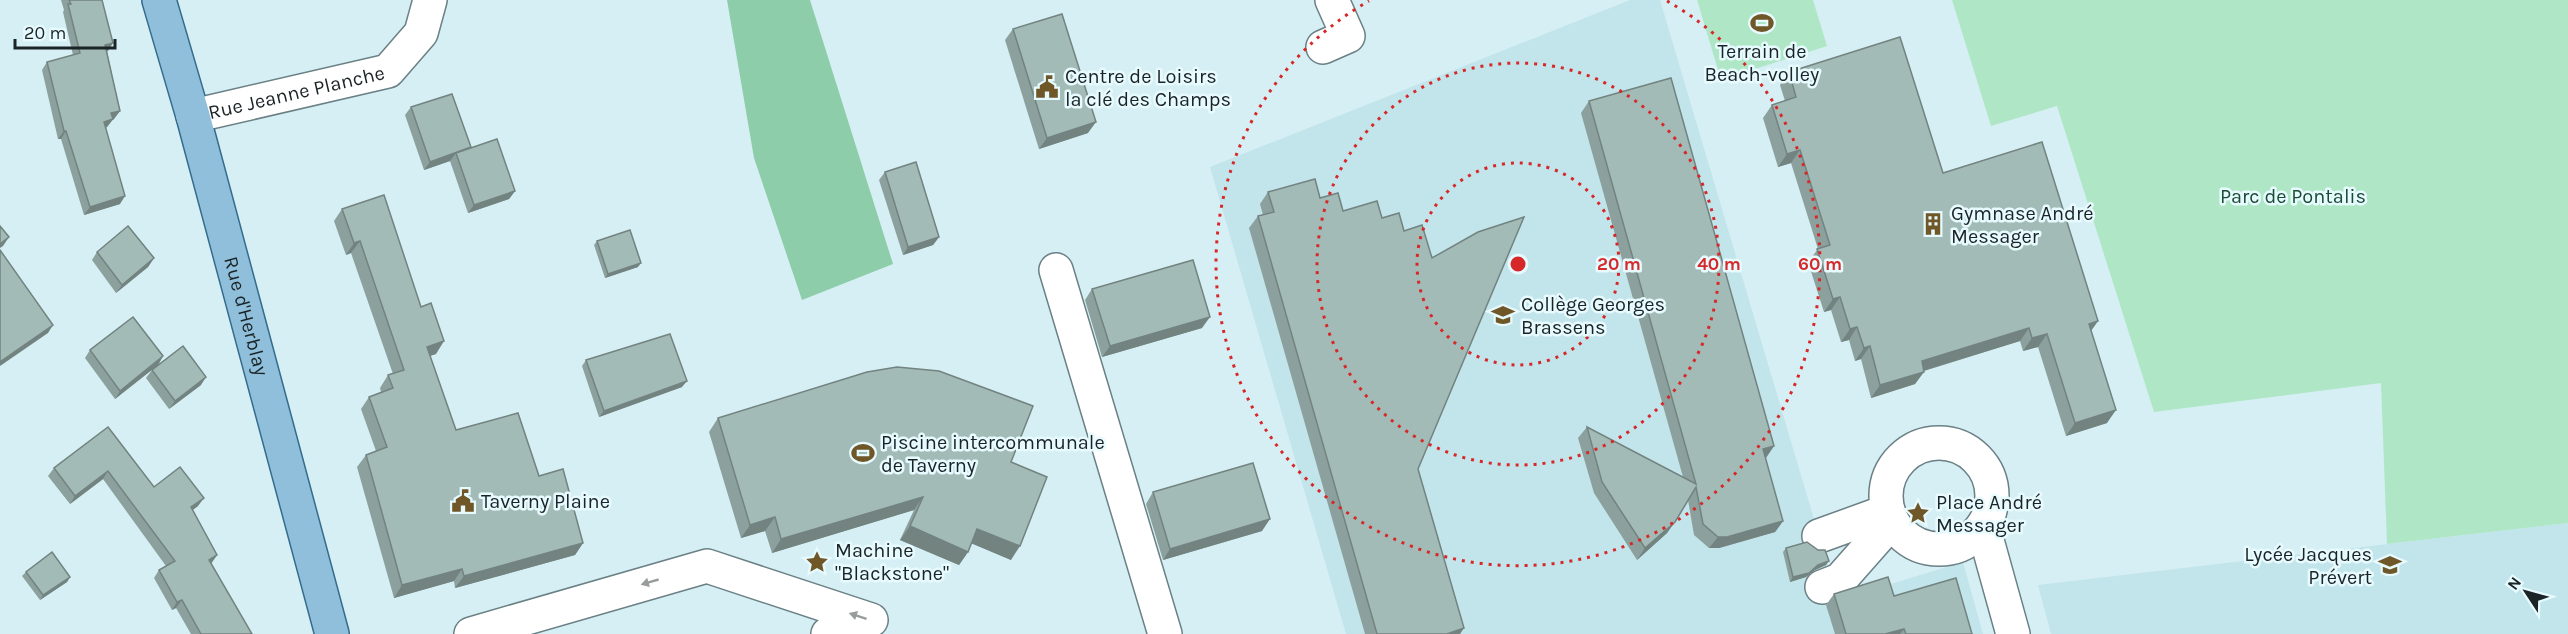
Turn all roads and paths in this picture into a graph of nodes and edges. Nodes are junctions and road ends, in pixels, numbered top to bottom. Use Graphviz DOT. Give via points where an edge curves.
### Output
graph roads {
  1 [pos="159,0"];
  2 [pos="430,0"];
  3 [pos="1332,0"];
  4 [pos="1323,47"];
  5 [pos="193,116"];
  6 [pos="1056,270"];
  7 [pos="1890,516"];
  8 [pos="1983,526"];
  9 [pos="1819,536"];
  10 [pos="1822,587"];
  11 [pos="332,634"];
  12 [pos="471,634"];
  13 [pos="828,634"];
  14 [pos="1165,634"];
  15 [pos="2013,634"];
  1 -- 5 [label="main road, Rue d'Herblay"];
  2 -- 5 [label="street, Rue Jeanne Planche" via="421,33 388,71"];
  3 -- 4 [label="street" via="1348,36"];
  5 -- 11 [label="main road, Rue d'Herblay"];
  6 -- 14 [label="street"];
  7 -- 8 [label="street" via="1906,538 1926,547 1947,548 1967,541"];
  7 -- 8 [label="street" via="1886,500 1889,479 1900,460 1917,447 1939,442 1960,447 1978,459 1989,478 1990,511"];
  7 -- 9 [label="street"];
  7 -- 10 [label="street" via="1840,580"];
  8 -- 15 [label="street"];
  13 -- 12 [label="street, one-way" via="871,620 707,566"];
}
